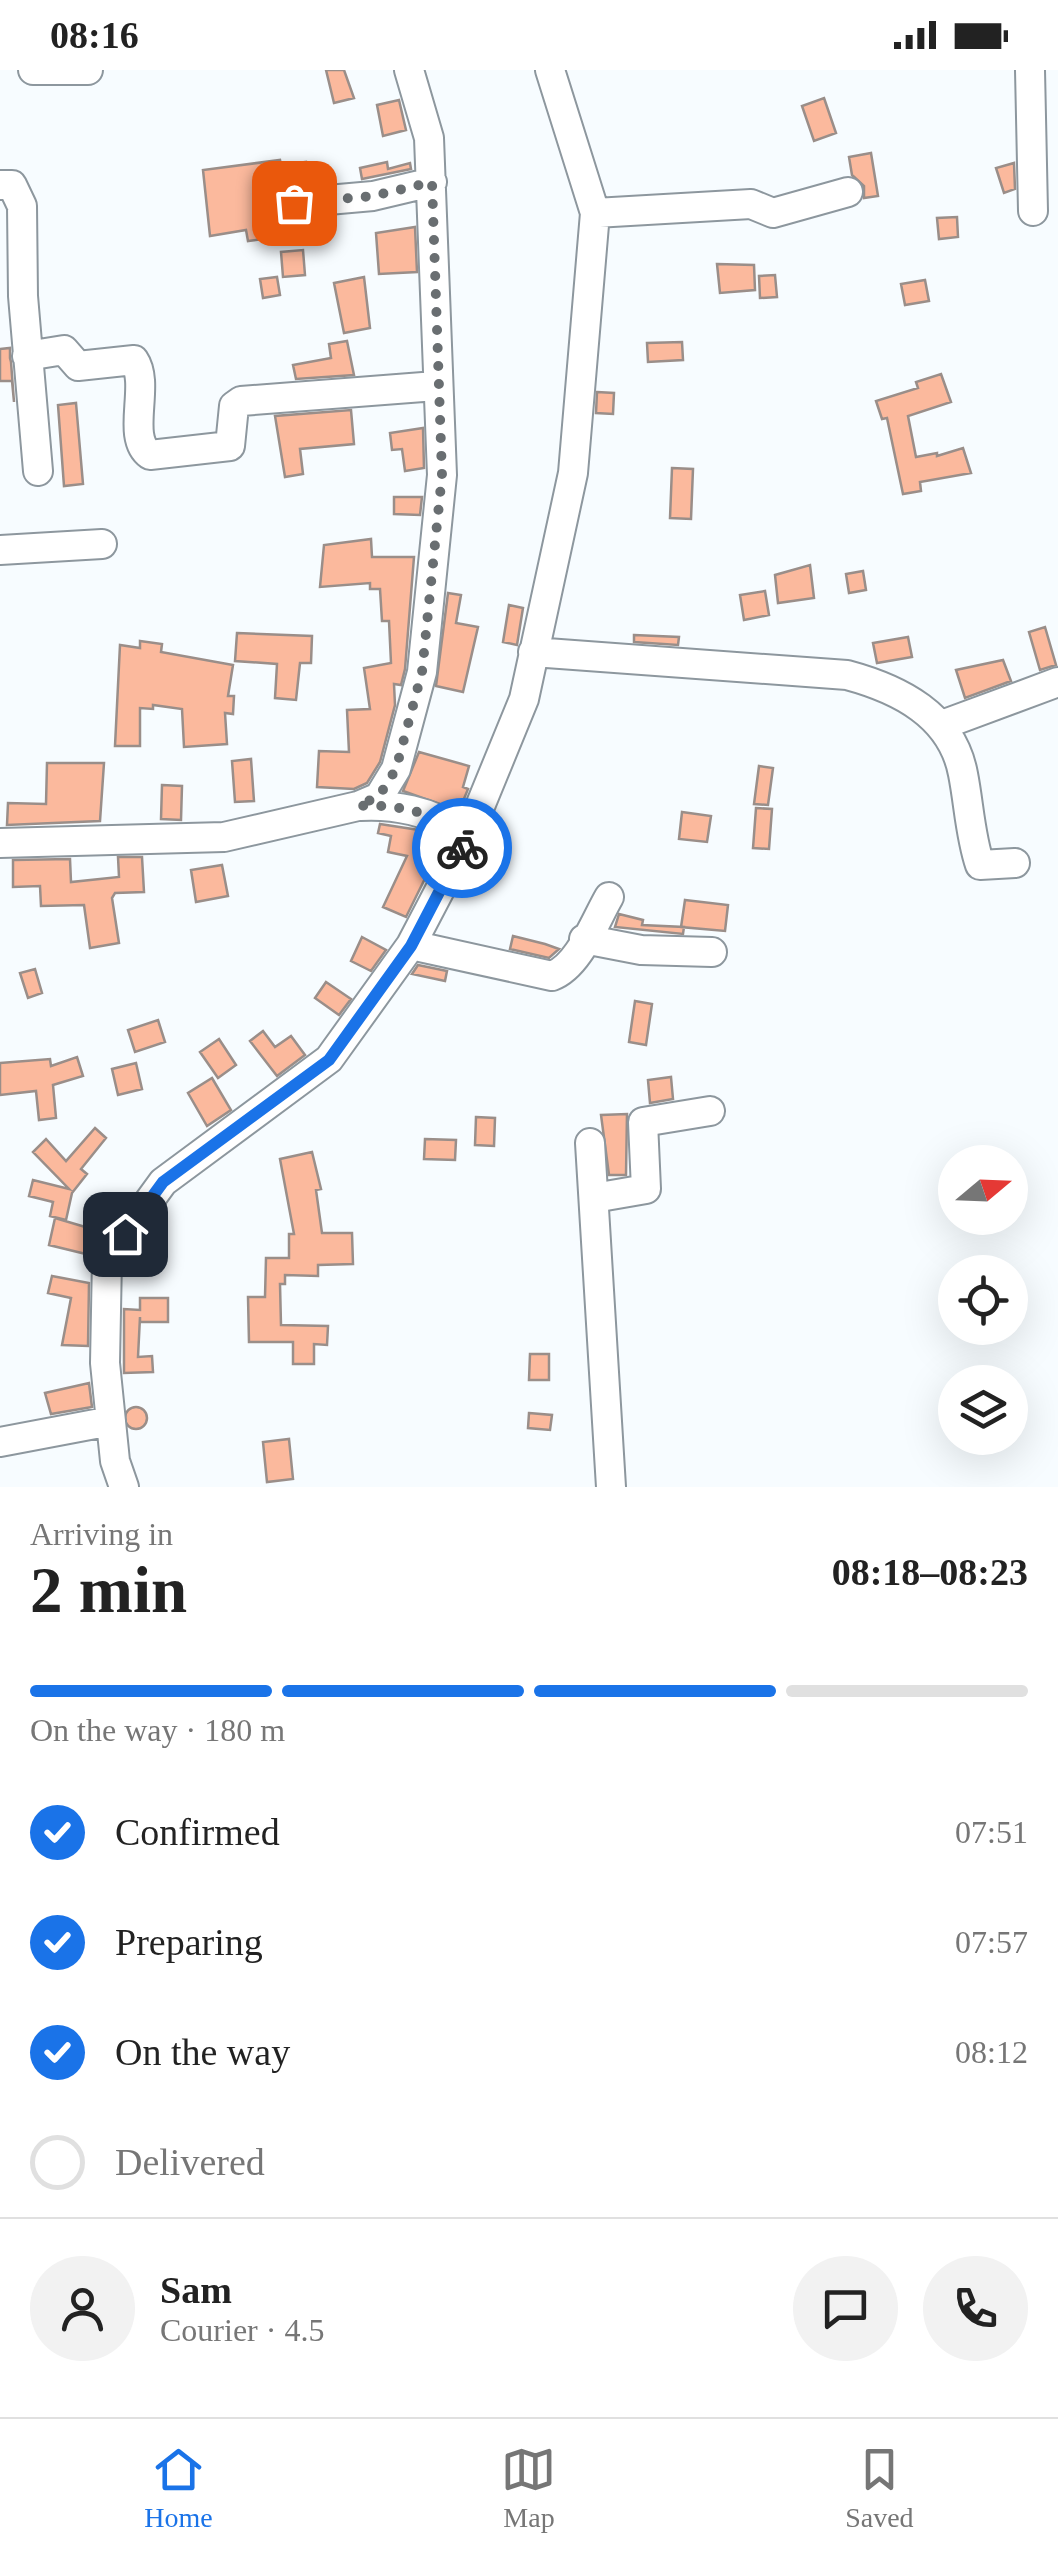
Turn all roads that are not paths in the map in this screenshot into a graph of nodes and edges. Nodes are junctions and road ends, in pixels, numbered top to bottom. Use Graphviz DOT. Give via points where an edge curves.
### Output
graph roads {
  1 [pos="33,70"];
  2 [pos="88,70"];
  3 [pos="409,70"];
  4 [pos="550,70"];
  5 [pos="1030,70"];
  6 [pos="432,182"];
  7 [pos="0,184"];
  8 [pos="848,192"];
  9 [pos="294,203"];
  10 [pos="1034,211"];
  11 [pos="595,213"];
  12 [pos="28,356"];
  13 [pos="436,386"];
  14 [pos="38,471"];
  15 [pos="102,544"];
  16 [pos="0,550"];
  17 [pos="533,652"];
  18 [pos="1058,682"];
  19 [pos="942,725"];
  20 [pos="358,806"];
  21 [pos="0,844"];
  22 [pos="462,847"];
  23 [pos="1015,863"];
  24 [pos="609,897"];
  25 [pos="584,939"];
  26 [pos="411,946"];
  27 [pos="712,952"];
  28 [pos="710,1111"];
  29 [pos="590,1143"];
  30 [pos="594,1198"];
  31 [pos="111,1421"];
  32 [pos="0,1442"];
  33 [pos="124,1487"];
  34 [pos="610,1487"];
  1 -- 2 [label="street"];
  3 -- 6 [label="street" via="430,138"];
  4 -- 11 [label="street"];
  5 -- 10 [label="street"];
  6 -- 9 [label="street"];
  6 -- 13 [label="street"];
  7 -- 12 [label="street" via="12,185 22,206"];
  8 -- 11 [label="street" via="772,213 751,204"];
  11 -- 17 [label="street" via="572,474"];
  12 -- 13 [label="street" via="64,350 78,366 134,360 140,372 140,441 150,455 224,450 241,401"];
  12 -- 14 [label="street"];
  13 -- 20 [label="street" via="442,475 422,672 396,769 379,796"];
  15 -- 16 [label="street"];
  17 -- 19 [label="street" via="847,675 884,685"];
  17 -- 22 [label="street" via="524,699"];
  18 -- 19 [label="street"];
  19 -- 23 [label="street" via="962,768 980,865"];
  20 -- 21 [label="street" via="224,836"];
  20 -- 22 [label="street" via="388,804 448,823 459,831"];
  22 -- 26 [label="street"];
  24 -- 25 [label="street"];
  25 -- 26 [label="street" via="552,976"];
  25 -- 27 [label="street" via="641,950"];
  26 -- 31 [label="street" via="329,1060 163,1182 106,1260 104,1362"];
  28 -- 30 [label="street" via="648,1118 641,1126 646,1189"];
  29 -- 30 [label="street"];
  30 -- 34 [label="street"];
  31 -- 32 [label="street"];
  31 -- 33 [label="street"];
}
